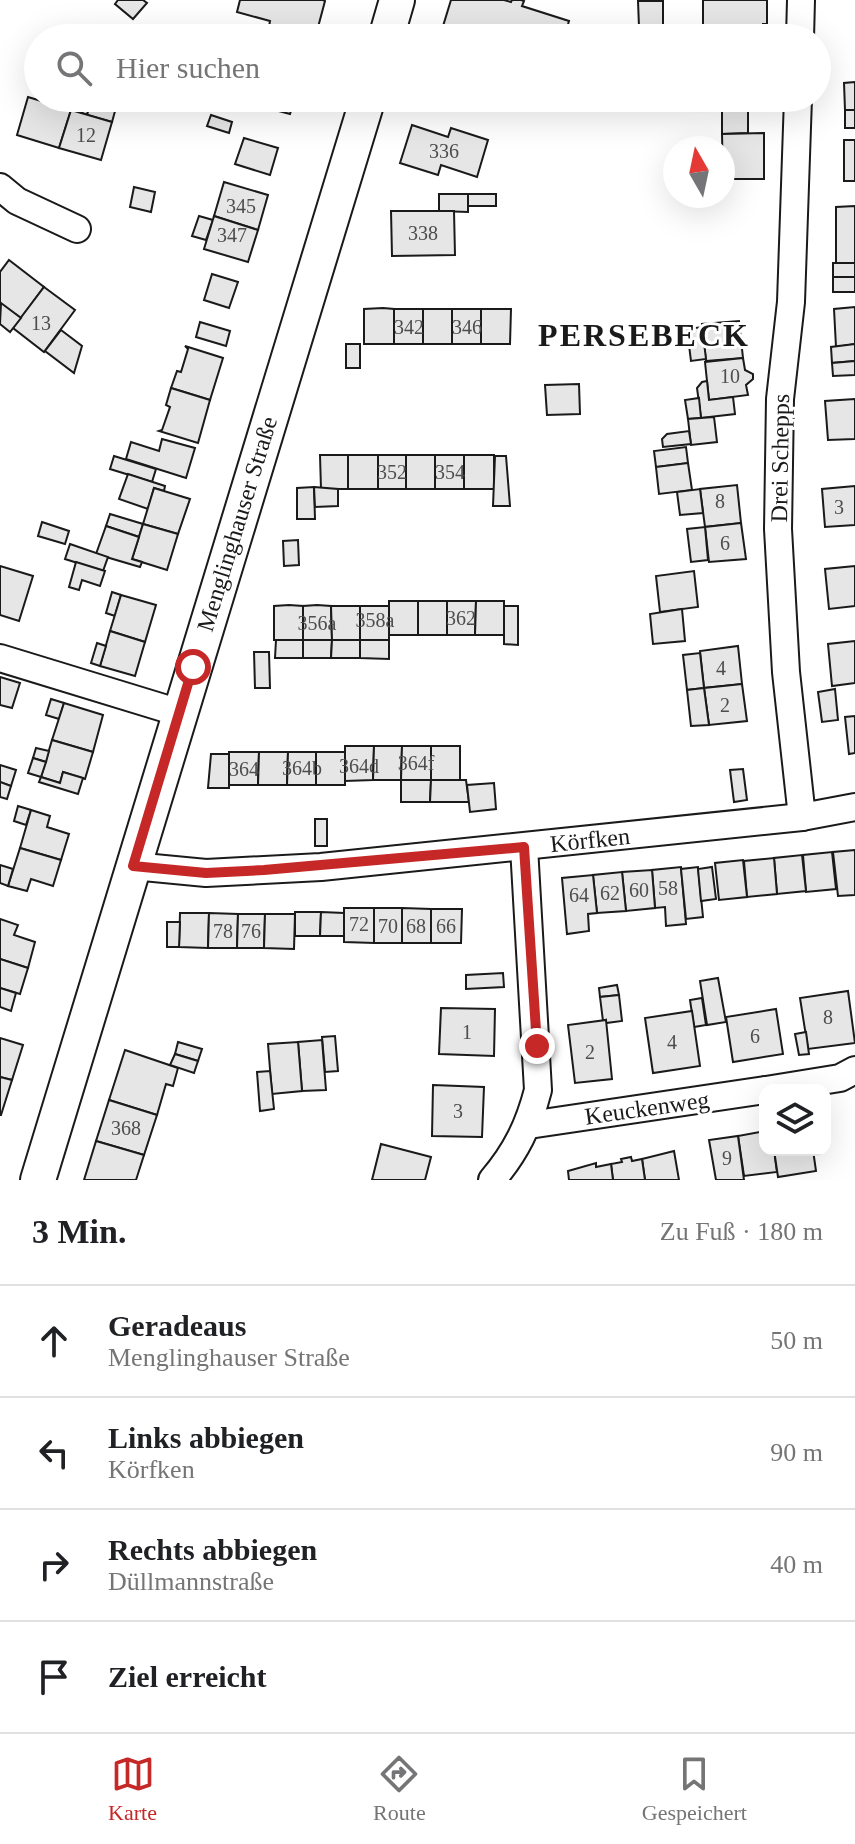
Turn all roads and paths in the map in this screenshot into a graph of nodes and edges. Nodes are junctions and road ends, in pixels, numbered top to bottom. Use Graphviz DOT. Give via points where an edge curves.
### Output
graph roads {
  1 [pos="397,0"];
  2 [pos="801,0"];
  3 [pos="390,24"];
  4 [pos="800,24"];
  5 [pos="364,112"];
  6 [pos="798,112"];
  7 [pos="0,187"];
  8 [pos="77,229"];
  9 [pos="0,658"];
  10 [pos="180,713"];
  11 [pos="855,807"];
  12 [pos="802,817"];
  13 [pos="524,847"];
  14 [pos="133,866"];
  15 [pos="855,1070"];
  16 [pos="803,1084"];
  17 [pos="759,1091"];
  18 [pos="529,1125"];
  19 [pos="38,1180"];
  20 [pos="492,1180"];
  1 -- 3 [label="street"];
  2 -- 4 [label="street"];
  5 -- 10 [label="street, Menglinghauser Straße"];
  6 -- 12 [label="street, Drei Schepps" via="791,302 780,399 778,529"];
  7 -- 8 [label="street" via="17,201"];
  9 -- 10 [label="street"];
  10 -- 14 [label="street, Menglinghauser Straße"];
  11 -- 12 [label="street, Körfken"];
  12 -- 13 [label="street, Körfken"];
  13 -- 14 [label="street, Körfken" via="206,873"];
  13 -- 18 [label="street" via="538,1090"];
  14 -- 19 [label="street, Menglinghauser Straße"];
  15 -- 16 [label="street, Keuckenweg"];
  17 -- 18 [label="street, Keuckenweg"];
  18 -- 20 [label="street"];
}
